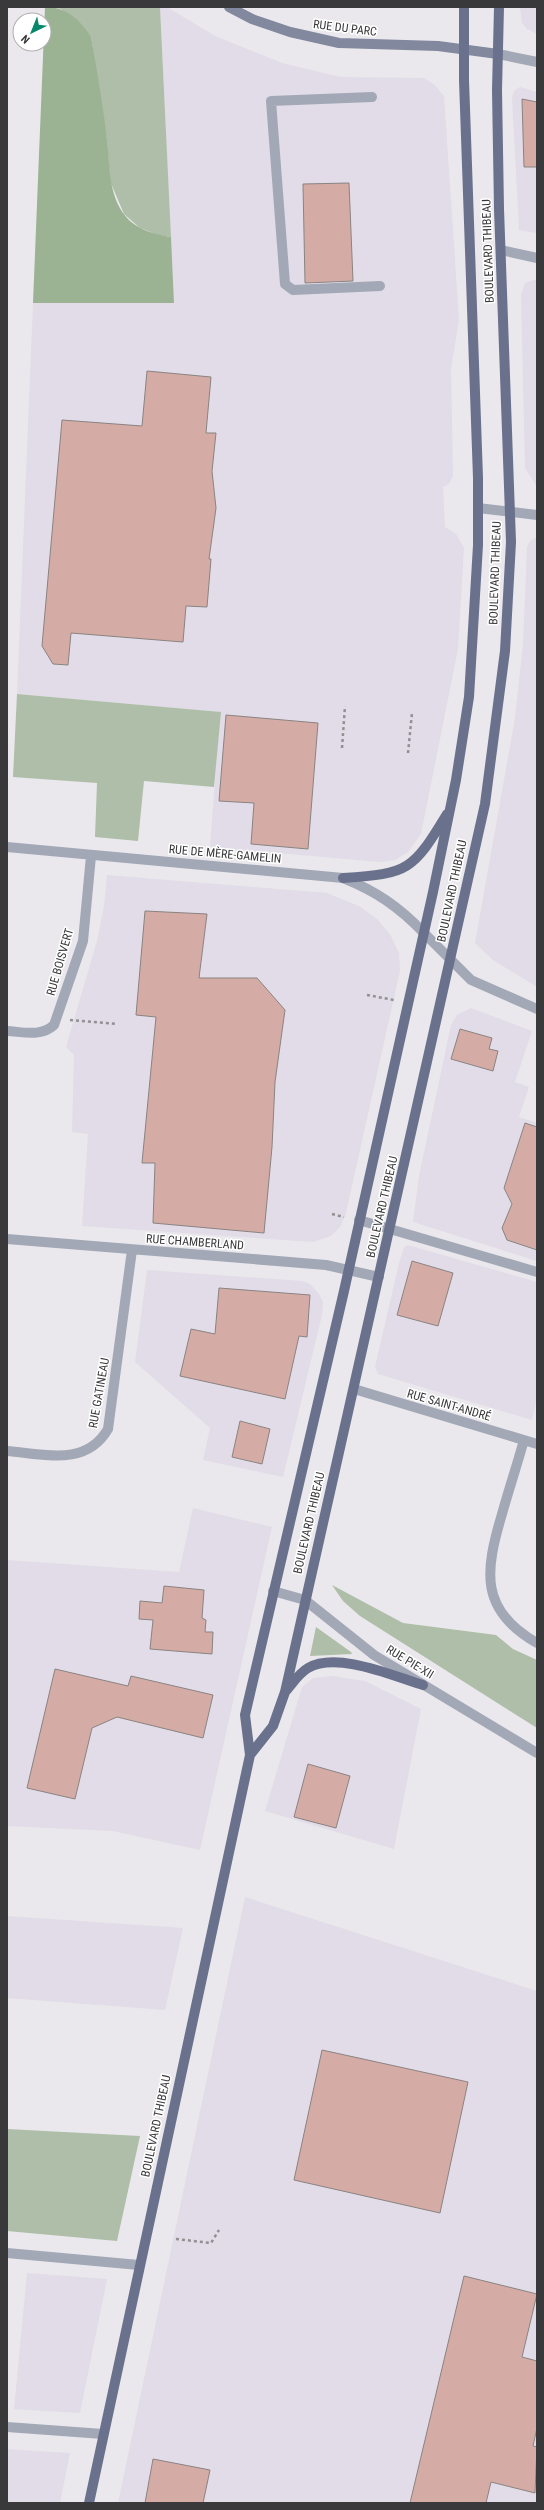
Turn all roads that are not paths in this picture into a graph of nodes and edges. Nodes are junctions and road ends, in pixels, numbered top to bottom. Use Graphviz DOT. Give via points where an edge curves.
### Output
graph roads {
  1 [pos="229,7"];
  2 [pos="464,7"];
  3 [pos="499,7"];
  4 [pos="464,49"];
  5 [pos="498,54"];
  6 [pos="537,62"];
  7 [pos="372,97"];
  8 [pos="501,250"];
  9 [pos="537,258"];
  10 [pos="380,286"];
  11 [pos="478,508"];
  12 [pos="510,510"];
  13 [pos="537,515"];
  14 [pos="451,808"];
  15 [pos="7,847"];
  16 [pos="91,856"];
  17 [pos="343,878"];
  18 [pos="424,932"];
  19 [pos="450,961"];
  20 [pos="537,1009"];
  21 [pos="7,1031"];
  22 [pos="359,1220"];
  23 [pos="391,1228"];
  24 [pos="7,1239"];
  25 [pos="132,1250"];
  26 [pos="348,1270"];
  27 [pos="537,1272"];
  28 [pos="379,1277"];
  29 [pos="354,1389"];
  30 [pos="524,1440"];
  31 [pos="537,1444"];
  32 [pos="7,1451"];
  33 [pos="273,1592"];
  34 [pos="305,1600"];
  35 [pos="537,1643"];
  36 [pos="423,1685"];
  37 [pos="285,1692"];
  38 [pos="537,1753"];
  39 [pos="250,1755"];
  40 [pos="7,2253"];
  41 [pos="139,2265"];
  42 [pos="7,2427"];
  43 [pos="103,2434"];
  44 [pos="89,2503"];
  1 -- 4 [label="main road, RUE DU PARC" via="277,28 327,41 360,45"];
  2 -- 4 [label="main road, BOULEVARD THIBEAU"];
  3 -- 5 [label="main road, BOULEVARD THIBEAU"];
  4 -- 5 [label="main road, RUE DU PARC"];
  4 -- 11 [label="main road, BOULEVARD THIBEAU"];
  5 -- 6 [label="street"];
  5 -- 8 [label="main road, BOULEVARD THIBEAU" via="498,194"];
  7 -- 10 [label="street" via="271,102 272,134 285,284 293,290"];
  8 -- 9 [label="street"];
  8 -- 12 [label="main road, BOULEVARD THIBEAU"];
  11 -- 12 [label="street"];
  11 -- 14 [label="main road, BOULEVARD THIBEAU" via="474,652 466,720"];
  12 -- 13 [label="street"];
  12 -- 19 [label="main road, BOULEVARD THIBEAU" via="511,542 499,713 485,804"];
  14 -- 17 [label="main road" via="425,851 408,867 382,876"];
  14 -- 18 [label="main road, BOULEVARD THIBEAU"];
  15 -- 16 [label="street, RUE DE MÈRE-GAMELIN"];
  16 -- 17 [label="street, RUE DE MÈRE-GAMELIN"];
  16 -- 21 [label="street, RUE BOISVERT" via="83,941 57,1019 54,1025 43,1032"];
  17 -- 18 [label="street, RUE DE MÈRE-GAMELIN" via="382,896 404,912"];
  18 -- 19 [label="street, RUE DE MÈRE-GAMELIN"];
  18 -- 22 [label="main road, BOULEVARD THIBEAU"];
  19 -- 20 [label="street, RUE DE MÈRE-GAMELIN" via="471,980"];
  19 -- 23 [label="main road, BOULEVARD THIBEAU"];
  22 -- 23 [label="street"];
  22 -- 26 [label="main road, BOULEVARD THIBEAU"];
  23 -- 27 [label="street"];
  23 -- 28 [label="main road, BOULEVARD THIBEAU"];
  24 -- 25 [label="street, RUE CHAMBERLAND"];
  25 -- 26 [label="street, RUE CHAMBERLAND" via="326,1265"];
  25 -- 32 [label="street, RUE GATINEAU" via="108,1430 103,1439 85,1453 74,1456"];
  26 -- 28 [label="street, RUE CHAMBERLAND"];
  26 -- 33 [label="main road, BOULEVARD THIBEAU"];
  28 -- 29 [label="main road, BOULEVARD THIBEAU"];
  29 -- 30 [label="street, RUE SAINT-ANDRÉ"];
  29 -- 34 [label="main road, BOULEVARD THIBEAU"];
  30 -- 31 [label="street, RUE SAINT-ANDRÉ"];
  30 -- 35 [label="street" via="494,1539 489,1573 498,1610 516,1629"];
  33 -- 34 [label="street, RUE PIE-XII"];
  33 -- 39 [label="main road, BOULEVARD THIBEAU" via="245,1715"];
  34 -- 36 [label="street, RUE PIE-XII" via="374,1655"];
  34 -- 37 [label="main road, BOULEVARD THIBEAU"];
  36 -- 37 [label="main road" via="355,1664 333,1662 307,1668"];
  36 -- 38 [label="street, RUE PIE-XII"];
  37 -- 39 [label="main road, BOULEVARD THIBEAU" via="273,1726"];
  39 -- 41 [label="main road, BOULEVARD THIBEAU"];
  40 -- 41 [label="street"];
  41 -- 43 [label="main road, BOULEVARD THIBEAU"];
  42 -- 43 [label="street"];
  43 -- 44 [label="main road, BOULEVARD THIBEAU"];
}
